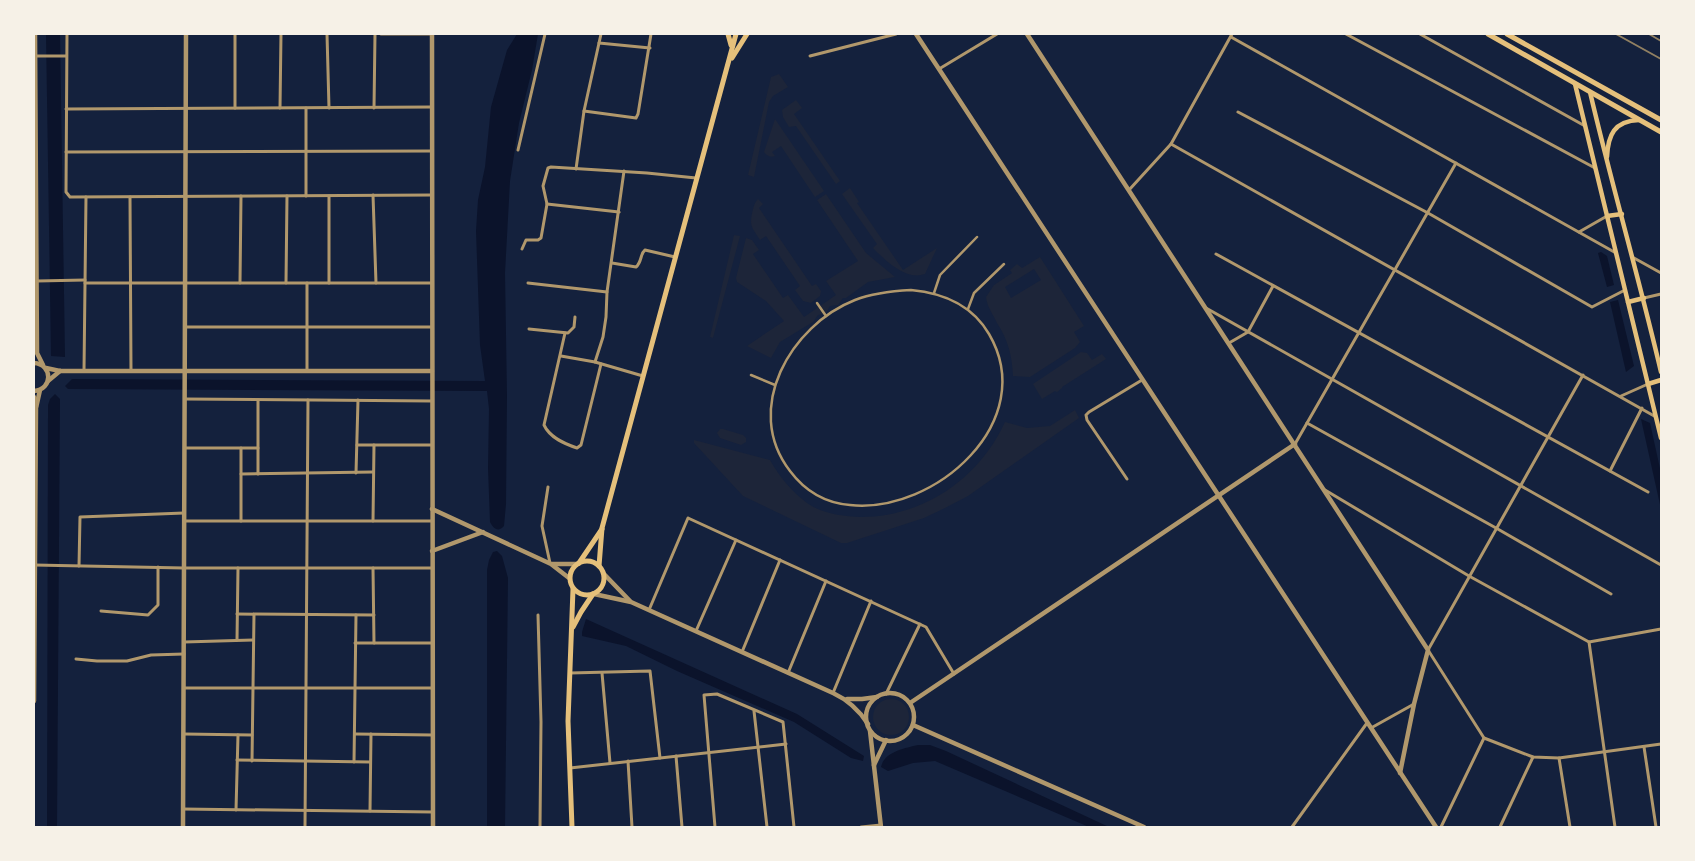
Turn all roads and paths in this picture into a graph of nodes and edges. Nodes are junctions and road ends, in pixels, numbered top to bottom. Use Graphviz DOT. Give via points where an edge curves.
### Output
graph roads {
  1 [pos="35,34"];
  2 [pos="66,34"];
  3 [pos="186,34"];
  4 [pos="235,34"];
  5 [pos="281,34"];
  6 [pos="327,34"];
  7 [pos="375,34"];
  8 [pos="381,34"];
  9 [pos="432,34"];
  10 [pos="545,34"];
  11 [pos="601,34"];
  12 [pos="651,34"];
  13 [pos="728,34"];
  14 [pos="736,34"];
  15 [pos="748,34"];
  16 [pos="896,34"];
  17 [pos="916,34"];
  18 [pos="997,34"];
  19 [pos="1027,34"];
  20 [pos="1346,34"];
  21 [pos="1420,34"];
  22 [pos="1488,34"];
  23 [pos="1506,34"];
  24 [pos="1232,35"];
  25 [pos="34,40"];
  26 [pos="599,43"];
  27 [pos="650,48"];
  28 [pos="732,50"];
  29 [pos="35,56"];
  30 [pos="66,56"];
  31 [pos="810,56"];
  32 [pos="728,65"];
  33 [pos="939,69"];
  34 [pos="1578,74"];
  35 [pos="1594,83"];
  36 [pos="1575,84"];
  37 [pos="1590,95"];
  38 [pos="1578,99"];
  39 [pos="186,108"];
  40 [pos="235,108"];
  41 [pos="280,108"];
  42 [pos="306,108"];
  43 [pos="329,108"];
  44 [pos="374,108"];
  45 [pos="432,108"];
  46 [pos="66,109"];
  47 [pos="584,112"];
  48 [pos="1238,112"];
  49 [pos="1639,120"];
  50 [pos="1661,120"];
  51 [pos="1585,126"];
  52 [pos="35,128"];
  53 [pos="1661,132"];
  54 [pos="1170,144"];
  55 [pos="518,150"];
  56 [pos="432,151"];
  57 [pos="66,152"];
  58 [pos="186,152"];
  59 [pos="306,152"];
  60 [pos="1456,163"];
  61 [pos="1607,163"];
  62 [pos="1595,168"];
  63 [pos="35,169"];
  64 [pos="576,169"];
  65 [pos="624,171"];
  66 [pos="697,178"];
  67 [pos="1129,190"];
  68 [pos="373,195"];
  69 [pos="432,195"];
  70 [pos="186,196"];
  71 [pos="241,196"];
  72 [pos="287,196"];
  73 [pos="306,196"];
  74 [pos="328,196"];
  75 [pos="86,197"];
  76 [pos="130,197"];
  77 [pos="546,204"];
  78 [pos="619,212"];
  79 [pos="1428,213"];
  80 [pos="1622,214"];
  81 [pos="1607,216"];
  82 [pos="1578,232"];
  83 [pos="977,237"];
  84 [pos="35,244"];
  85 [pos="522,249"];
  86 [pos="1616,253"];
  87 [pos="1216,254"];
  88 [pos="676,257"];
  89 [pos="1634,258"];
  90 [pos="612,263"];
  91 [pos="1004,264"];
  92 [pos="1395,270"];
  93 [pos="1661,274"];
  94 [pos="36,281"];
  95 [pos="85,282"];
  96 [pos="186,283"];
  97 [pos="240,283"];
  98 [pos="286,283"];
  99 [pos="307,283"];
  100 [pos="329,283"];
  101 [pos="376,283"];
  102 [pos="432,283"];
  103 [pos="130,284"];
  104 [pos="528,284"];
  105 [pos="1273,286"];
  106 [pos="35,290"];
  107 [pos="1625,290"];
  108 [pos="607,292"];
  109 [pos="934,293"];
  110 [pos="1661,294"];
  111 [pos="1644,298"];
  112 [pos="1628,302"];
  113 [pos="817,303"];
  114 [pos="1206,308"];
  115 [pos="968,309"];
  116 [pos="575,316"];
  117 [pos="826,316"];
  118 [pos="185,327"];
  119 [pos="307,327"];
  120 [pos="432,327"];
  121 [pos="529,329"];
  122 [pos="1248,332"];
  123 [pos="565,333"];
  124 [pos="1359,333"];
  125 [pos="35,338"];
  126 [pos="1229,343"];
  127 [pos="35,356"];
  128 [pos="561,356"];
  129 [pos="595,362"];
  130 [pos="34,363"];
  131 [pos="601,364"];
  132 [pos="44,367"];
  133 [pos="84,370"];
  134 [pos="131,370"];
  135 [pos="60,371"];
  136 [pos="185,371"];
  137 [pos="307,371"];
  138 [pos="432,371"];
  139 [pos="1661,372"];
  140 [pos="751,375"];
  141 [pos="1583,375"];
  142 [pos="644,376"];
  143 [pos="1332,379"];
  144 [pos="1142,380"];
  145 [pos="1661,380"];
  146 [pos="48,381"];
  147 [pos="1648,384"];
  148 [pos="775,385"];
  149 [pos="40,390"];
  150 [pos="34,391"];
  151 [pos="1621,396"];
  152 [pos="34,397"];
  153 [pos="185,399"];
  154 [pos="258,400"];
  155 [pos="308,400"];
  156 [pos="358,400"];
  157 [pos="432,401"];
  158 [pos="36,408"];
  159 [pos="1642,408"];
  160 [pos="1656,417"];
  161 [pos="1307,423"];
  162 [pos="1548,437"];
  163 [pos="1661,438"];
  164 [pos="1295,444"];
  165 [pos="357,445"];
  166 [pos="374,445"];
  167 [pos="432,445"];
  168 [pos="35,446"];
  169 [pos="185,448"];
  170 [pos="241,448"];
  171 [pos="258,448"];
  172 [pos="1610,471"];
  173 [pos="373,472"];
  174 [pos="308,473"];
  175 [pos="356,473"];
  176 [pos="241,474"];
  177 [pos="258,474"];
  178 [pos="1127,479"];
  179 [pos="1520,486"];
  180 [pos="548,487"];
  181 [pos="1324,490"];
  182 [pos="1648,492"];
  183 [pos="1218,496"];
  184 [pos="432,509"];
  185 [pos="185,513"];
  186 [pos="34,518"];
  187 [pos="184,520"];
  188 [pos="241,521"];
  189 [pos="307,521"];
  190 [pos="374,521"];
  191 [pos="432,521"];
  192 [pos="602,528"];
  193 [pos="1496,528"];
  194 [pos="483,532"];
  195 [pos="736,540"];
  196 [pos="432,550"];
  197 [pos="780,560"];
  198 [pos="578,563"];
  199 [pos="1660,563"];
  200 [pos="551,564"];
  201 [pos="34,565"];
  202 [pos="79,566"];
  203 [pos="599,566"];
  204 [pos="158,567"];
  205 [pos="184,568"];
  206 [pos="238,568"];
  207 [pos="307,568"];
  208 [pos="373,568"];
  209 [pos="432,568"];
  210 [pos="604,574"];
  211 [pos="1469,576"];
  212 [pos="569,578"];
  213 [pos="826,581"];
  214 [pos="573,589"];
  215 [pos="594,594"];
  216 [pos="1611,594"];
  217 [pos="631,602"];
  218 [pos="871,602"];
  219 [pos="649,610"];
  220 [pos="101,611"];
  221 [pos="237,614"];
  222 [pos="254,614"];
  223 [pos="306,614"];
  224 [pos="356,615"];
  225 [pos="374,615"];
  226 [pos="538,615"];
  227 [pos="920,624"];
  228 [pos="1661,629"];
  229 [pos="696,631"];
  230 [pos="570,635"];
  231 [pos="34,639"];
  232 [pos="237,640"];
  233 [pos="254,640"];
  234 [pos="184,642"];
  235 [pos="1589,642"];
  236 [pos="356,643"];
  237 [pos="374,643"];
  238 [pos="433,643"];
  239 [pos="1428,650"];
  240 [pos="742,652"];
  241 [pos="184,654"];
  242 [pos="76,659"];
  243 [pos="569,673"];
  244 [pos="602,673"];
  245 [pos="788,673"];
  246 [pos="954,674"];
  247 [pos="34,687"];
  248 [pos="184,688"];
  249 [pos="253,688"];
  250 [pos="306,688"];
  251 [pos="355,688"];
  252 [pos="433,688"];
  253 [pos="833,693"];
  254 [pos="886,694"];
  255 [pos="878,696"];
  256 [pos="846,699"];
  257 [pos="34,701"];
  258 [pos="910,703"];
  259 [pos="1414,704"];
  260 [pos="754,710"];
  261 [pos="1367,723"];
  262 [pos="868,724"];
  263 [pos="913,725"];
  264 [pos="1371,728"];
  265 [pos="870,730"];
  266 [pos="184,734"];
  267 [pos="355,734"];
  268 [pos="371,734"];
  269 [pos="238,735"];
  270 [pos="252,735"];
  271 [pos="433,735"];
  272 [pos="1484,738"];
  273 [pos="886,740"];
  274 [pos="786,744"];
  275 [pos="1661,744"];
  276 [pos="1644,746"];
  277 [pos="759,747"];
  278 [pos="709,752"];
  279 [pos="1605,752"];
  280 [pos="676,756"];
  281 [pos="1533,757"];
  282 [pos="660,758"];
  283 [pos="1559,758"];
  284 [pos="237,760"];
  285 [pos="252,761"];
  286 [pos="305,761"];
  287 [pos="628,761"];
  288 [pos="354,762"];
  289 [pos="370,762"];
  290 [pos="610,763"];
  291 [pos="874,766"];
  292 [pos="570,768"];
  293 [pos="1400,773"];
  294 [pos="183,809"];
  295 [pos="236,810"];
  296 [pos="305,810"];
  297 [pos="370,811"];
  298 [pos="433,812"];
  299 [pos="881,826"];
  300 [pos="183,827"];
  301 [pos="305,827"];
  302 [pos="433,827"];
  303 [pos="540,827"];
  304 [pos="572,827"];
  305 [pos="632,827"];
  306 [pos="682,827"];
  307 [pos="715,827"];
  308 [pos="766,827"];
  309 [pos="794,827"];
  310 [pos="861,827"];
  311 [pos="1144,827"];
  312 [pos="1292,827"];
  313 [pos="1436,827"];
  314 [pos="1441,827"];
  315 [pos="1500,827"];
  316 [pos="1570,827"];
  317 [pos="1615,827"];
  318 [pos="1656,827"];
  1 -- 25 [label="street"];
  2 -- 30 [label="street"];
  3 -- 39 [label="street"];
  4 -- 40 [label="street"];
  5 -- 41 [label="street"];
  6 -- 43 [label="street"];
  7 -- 44 [label="street"];
  8 -- 9 [label="street"];
  9 -- 45 [label="street"];
  10 -- 55 [label="street"];
  11 -- 26 [label="street"];
  12 -- 27 [label="street"];
  13 -- 28 [label="main road"];
  14 -- 28 [label="main road"];
  15 -- 32 [label="main road"];
  16 -- 31 [label="street"];
  17 -- 33 [label="street"];
  18 -- 33 [label="street"];
  19 -- 67 [label="street"];
  20 -- 62 [label="street"];
  21 -- 51 [label="street"];
  22 -- 36 [label="main road"];
  23 -- 34 [label="main road"];
  24 -- 54 [label="street"];
  24 -- 60 [label="street"];
  25 -- 29 [label="street"];
  26 -- 27 [label="street"];
  26 -- 47 [label="street"];
  27 -- 47 [label="street" via="636,118"];
  28 -- 32 [label="main road"];
  29 -- 30 [label="street"];
  29 -- 52 [label="street"];
  30 -- 46 [label="street"];
  32 -- 66 [label="main road"];
  33 -- 144 [label="street"];
  34 -- 35 [label="main road"];
  34 -- 36 [label="main road"];
  35 -- 37 [label="main road"];
  35 -- 50 [label="main road"];
  36 -- 37 [label="main road"];
  36 -- 38 [label="main road"];
  37 -- 38 [label="main road"];
  37 -- 49 [label="main road"];
  37 -- 61 [label="main road"];
  38 -- 51 [label="main road"];
  39 -- 40 [label="street"];
  39 -- 46 [label="street"];
  39 -- 58 [label="street"];
  40 -- 41 [label="street"];
  41 -- 42 [label="street"];
  42 -- 43 [label="street"];
  42 -- 59 [label="street"];
  43 -- 44 [label="street"];
  44 -- 45 [label="street"];
  45 -- 56 [label="street"];
  46 -- 57 [label="street"];
  47 -- 64 [label="street"];
  48 -- 79 [label="street"];
  49 -- 53 [label="main road"];
  49 -- 61 [label="main road" via="1631,120 1613,131 1609,137"];
  51 -- 62 [label="main road"];
  52 -- 63 [label="street"];
  54 -- 67 [label="street"];
  54 -- 92 [label="street"];
  56 -- 59 [label="street"];
  56 -- 69 [label="street"];
  57 -- 58 [label="street"];
  57 -- 75 [label="street" via="66,192 70,197"];
  58 -- 59 [label="street"];
  58 -- 70 [label="street"];
  59 -- 73 [label="street"];
  60 -- 79 [label="street"];
  60 -- 82 [label="street"];
  61 -- 80 [label="main road"];
  62 -- 81 [label="main road"];
  63 -- 84 [label="street"];
  64 -- 65 [label="street"];
  64 -- 77 [label="street" via="548,168 543,186"];
  65 -- 66 [label="street"];
  65 -- 78 [label="street"];
  66 -- 88 [label="main road"];
  67 -- 114 [label="street"];
  68 -- 69 [label="street"];
  68 -- 74 [label="street"];
  68 -- 101 [label="street"];
  69 -- 102 [label="street"];
  70 -- 71 [label="street"];
  70 -- 76 [label="street"];
  70 -- 96 [label="street"];
  71 -- 72 [label="street"];
  71 -- 97 [label="street"];
  72 -- 73 [label="street"];
  72 -- 98 [label="street"];
  73 -- 74 [label="street"];
  74 -- 100 [label="street"];
  75 -- 76 [label="street"];
  75 -- 95 [label="street"];
  76 -- 103 [label="street"];
  77 -- 78 [label="street"];
  77 -- 85 [label="street" via="540,240 526,240"];
  78 -- 90 [label="street"];
  79 -- 92 [label="street"];
  79 -- 107 [label="street" via="1592,307"];
  80 -- 81 [label="main road"];
  80 -- 89 [label="main road"];
  81 -- 82 [label="street"];
  81 -- 86 [label="main road"];
  82 -- 86 [label="street"];
  83 -- 109 [label="street" via="940,275"];
  84 -- 94 [label="street"];
  86 -- 107 [label="main road"];
  87 -- 105 [label="street"];
  88 -- 90 [label="street" via="645,250 636,267"];
  88 -- 142 [label="main road"];
  89 -- 93 [label="street"];
  89 -- 111 [label="main road"];
  90 -- 108 [label="street"];
  91 -- 115 [label="street" via="974,293"];
  92 -- 124 [label="street"];
  92 -- 141 [label="street"];
  94 -- 95 [label="street"];
  94 -- 106 [label="street"];
  95 -- 103 [label="street"];
  95 -- 133 [label="street"];
  96 -- 97 [label="street"];
  96 -- 103 [label="street"];
  96 -- 118 [label="street"];
  97 -- 98 [label="street"];
  98 -- 99 [label="street"];
  99 -- 100 [label="street"];
  99 -- 119 [label="street"];
  100 -- 101 [label="street"];
  101 -- 102 [label="street"];
  102 -- 120 [label="street"];
  103 -- 134 [label="street"];
  104 -- 108 [label="street"];
  105 -- 122 [label="street"];
  105 -- 124 [label="street"];
  106 -- 125 [label="street"];
  107 -- 112 [label="main road"];
  108 -- 129 [label="street" via="603,337"];
  109 -- 115 [label="street"];
  109 -- 117 [label="street" via="911,290 881,293 855,300"];
  110 -- 111 [label="street"];
  111 -- 112 [label="main road"];
  111 -- 139 [label="main road"];
  112 -- 147 [label="main road"];
  113 -- 117 [label="street"];
  114 -- 122 [label="street"];
  114 -- 126 [label="street"];
  115 -- 148 [label="street" via="978,317 999,356 1002,384 996,412 984,438 965,462 943,480 905,500 877,506 848,505 820,497 802,484 786,467 775,442 771,413"];
  116 -- 123 [label="street" via="571,331"];
  117 -- 148 [label="street" via="795,345"];
  118 -- 119 [label="street"];
  118 -- 136 [label="street"];
  119 -- 120 [label="street"];
  119 -- 137 [label="street"];
  120 -- 138 [label="street"];
  121 -- 123 [label="street"];
  122 -- 126 [label="street"];
  122 -- 143 [label="street"];
  123 -- 128 [label="street"];
  124 -- 143 [label="street"];
  124 -- 162 [label="street"];
  125 -- 127 [label="street"];
  126 -- 164 [label="street"];
  127 -- 132 [label="street"];
  128 -- 129 [label="street"];
  128 -- 131 [label="street" via="544,425 563,444 578,448"];
  129 -- 131 [label="street"];
  130 -- 132 [label="street"];
  131 -- 142 [label="street"];
  132 -- 135 [label="street"];
  132 -- 146 [label="street"];
  133 -- 134 [label="street"];
  133 -- 135 [label="street"];
  134 -- 136 [label="street"];
  135 -- 146 [label="street"];
  136 -- 137 [label="street"];
  136 -- 153 [label="street"];
  137 -- 138 [label="street"];
  138 -- 157 [label="street"];
  140 -- 148 [label="street"];
  141 -- 151 [label="street"];
  141 -- 162 [label="street"];
  142 -- 192 [label="main road"];
  143 -- 161 [label="street"];
  143 -- 179 [label="street"];
  144 -- 178 [label="street" via="1086,415"];
  144 -- 183 [label="street"];
  145 -- 147 [label="main road"];
  146 -- 149 [label="street"];
  147 -- 151 [label="street"];
  147 -- 160 [label="main road"];
  149 -- 150 [label="street"];
  149 -- 158 [label="street"];
  151 -- 159 [label="street"];
  152 -- 158 [label="street"];
  153 -- 154 [label="street"];
  153 -- 169 [label="street"];
  154 -- 155 [label="street"];
  154 -- 171 [label="street"];
  155 -- 156 [label="street"];
  155 -- 174 [label="street"];
  156 -- 157 [label="street"];
  156 -- 165 [label="street"];
  157 -- 167 [label="street"];
  158 -- 168 [label="street"];
  159 -- 160 [label="street"];
  159 -- 172 [label="street"];
  160 -- 163 [label="main road"];
  161 -- 164 [label="street"];
  161 -- 193 [label="street"];
  162 -- 172 [label="street"];
  162 -- 179 [label="street"];
  164 -- 181 [label="street"];
  164 -- 183 [label="street"];
  165 -- 166 [label="street"];
  165 -- 175 [label="street"];
  166 -- 167 [label="street"];
  166 -- 173 [label="street"];
  167 -- 184 [label="street"];
  168 -- 186 [label="street"];
  169 -- 170 [label="street"];
  169 -- 185 [label="street"];
  170 -- 171 [label="street"];
  170 -- 176 [label="street"];
  171 -- 177 [label="street"];
  172 -- 182 [label="street"];
  173 -- 175 [label="street"];
  173 -- 190 [label="street"];
  174 -- 175 [label="street"];
  174 -- 177 [label="street"];
  174 -- 189 [label="street"];
  176 -- 177 [label="street"];
  176 -- 188 [label="street"];
  179 -- 193 [label="street"];
  179 -- 199 [label="street"];
  180 -- 200 [label="street" via="542,526"];
  181 -- 211 [label="street"];
  181 -- 239 [label="street"];
  183 -- 246 [label="street"];
  183 -- 261 [label="street"];
  184 -- 191 [label="street"];
  184 -- 194 [label="street"];
  185 -- 187 [label="street"];
  185 -- 202 [label="street" via="80,517"];
  186 -- 201 [label="street"];
  187 -- 188 [label="street"];
  187 -- 205 [label="street"];
  188 -- 189 [label="street"];
  189 -- 190 [label="street"];
  189 -- 207 [label="street"];
  190 -- 191 [label="street"];
  191 -- 196 [label="street"];
  192 -- 198 [label="main road"];
  192 -- 203 [label="main road"];
  193 -- 211 [label="street"];
  193 -- 216 [label="street"];
  194 -- 196 [label="street"];
  194 -- 200 [label="street"];
  195 -- 197 [label="street"];
  195 -- 219 [label="street" via="688,518"];
  195 -- 229 [label="street"];
  196 -- 209 [label="street"];
  197 -- 213 [label="street"];
  197 -- 240 [label="street"];
  198 -- 200 [label="street"];
  198 -- 203 [label="main road" via="590,561"];
  198 -- 212 [label="main road"];
  200 -- 212 [label="street"];
  201 -- 202 [label="street"];
  201 -- 231 [label="street"];
  202 -- 204 [label="street"];
  203 -- 210 [label="main road"];
  204 -- 205 [label="street"];
  204 -- 220 [label="street" via="158,605 148,615"];
  205 -- 206 [label="street"];
  205 -- 234 [label="street"];
  206 -- 207 [label="street"];
  206 -- 221 [label="street"];
  207 -- 208 [label="street"];
  207 -- 223 [label="street"];
  208 -- 209 [label="street"];
  208 -- 225 [label="street"];
  209 -- 238 [label="street"];
  210 -- 215 [label="main road" via="603,586"];
  210 -- 217 [label="street"];
  211 -- 235 [label="street"];
  211 -- 239 [label="street"];
  212 -- 214 [label="main road"];
  213 -- 218 [label="street"];
  213 -- 245 [label="street"];
  214 -- 215 [label="main road" via="583,595"];
  214 -- 230 [label="main road"];
  215 -- 217 [label="street"];
  215 -- 230 [label="main road" via="576,619"];
  217 -- 219 [label="street"];
  218 -- 227 [label="street"];
  218 -- 253 [label="street"];
  219 -- 229 [label="street"];
  221 -- 222 [label="street"];
  221 -- 232 [label="street"];
  222 -- 223 [label="street"];
  222 -- 233 [label="street"];
  223 -- 224 [label="street"];
  223 -- 250 [label="street"];
  224 -- 225 [label="street"];
  224 -- 236 [label="street"];
  225 -- 237 [label="street"];
  226 -- 303 [label="street"];
  227 -- 246 [label="street" via="926,626"];
  227 -- 254 [label="street"];
  228 -- 235 [label="street"];
  229 -- 240 [label="street"];
  230 -- 243 [label="main road"];
  231 -- 247 [label="street"];
  232 -- 233 [label="street"];
  232 -- 234 [label="street"];
  233 -- 249 [label="street"];
  234 -- 241 [label="street"];
  235 -- 279 [label="street"];
  236 -- 237 [label="street"];
  236 -- 251 [label="street"];
  237 -- 238 [label="street"];
  238 -- 252 [label="street"];
  239 -- 259 [label="street"];
  239 -- 272 [label="street"];
  240 -- 245 [label="street"];
  241 -- 242 [label="street" via="127,661"];
  241 -- 248 [label="street"];
  243 -- 244 [label="street"];
  243 -- 292 [label="main road"];
  244 -- 282 [label="street" via="650,671"];
  244 -- 290 [label="street"];
  245 -- 253 [label="street"];
  246 -- 258 [label="street"];
  247 -- 257 [label="street"];
  248 -- 249 [label="street"];
  248 -- 266 [label="street"];
  249 -- 250 [label="street"];
  249 -- 270 [label="street"];
  250 -- 251 [label="street"];
  250 -- 286 [label="street"];
  251 -- 252 [label="street"];
  251 -- 267 [label="street"];
  252 -- 271 [label="street"];
  253 -- 256 [label="street"];
  254 -- 255 [label="street"];
  254 -- 258 [label="street" via="899,695"];
  255 -- 256 [label="street"];
  255 -- 262 [label="street" via="868,708"];
  256 -- 262 [label="street"];
  258 -- 263 [label="street"];
  259 -- 264 [label="street"];
  259 -- 293 [label="street"];
  260 -- 274 [label="street" via="782,722"];
  260 -- 277 [label="street"];
  260 -- 278 [label="street" via="717,694 704,695"];
  261 -- 264 [label="street"];
  261 -- 312 [label="street"];
  262 -- 265 [label="street"];
  263 -- 273 [label="street" via="900,739"];
  263 -- 311 [label="street"];
  264 -- 293 [label="street"];
  265 -- 273 [label="street"];
  265 -- 291 [label="street"];
  266 -- 269 [label="street"];
  266 -- 294 [label="street"];
  267 -- 268 [label="street"];
  267 -- 288 [label="street"];
  268 -- 271 [label="street"];
  268 -- 289 [label="street"];
  269 -- 270 [label="street"];
  269 -- 284 [label="street"];
  270 -- 285 [label="street"];
  271 -- 298 [label="street"];
  272 -- 281 [label="street"];
  272 -- 314 [label="street"];
  273 -- 291 [label="street"];
  274 -- 277 [label="street"];
  274 -- 309 [label="street"];
  275 -- 276 [label="street"];
  276 -- 279 [label="street"];
  276 -- 318 [label="street"];
  277 -- 278 [label="street"];
  277 -- 308 [label="street"];
  278 -- 280 [label="street"];
  278 -- 307 [label="street"];
  279 -- 283 [label="street"];
  279 -- 317 [label="street"];
  280 -- 282 [label="street"];
  280 -- 306 [label="street"];
  281 -- 283 [label="street"];
  281 -- 315 [label="street"];
  282 -- 287 [label="street"];
  283 -- 316 [label="street"];
  284 -- 285 [label="street"];
  284 -- 295 [label="street"];
  285 -- 286 [label="street"];
  286 -- 288 [label="street"];
  286 -- 296 [label="street"];
  287 -- 290 [label="street"];
  287 -- 305 [label="street"];
  288 -- 289 [label="street"];
  289 -- 297 [label="street"];
  290 -- 292 [label="street"];
  291 -- 299 [label="street"];
  292 -- 304 [label="main road"];
  293 -- 313 [label="street"];
  294 -- 295 [label="street"];
  294 -- 300 [label="street"];
  295 -- 296 [label="street"];
  296 -- 297 [label="street"];
  296 -- 301 [label="street"];
  297 -- 298 [label="street"];
  298 -- 302 [label="street"];
  299 -- 310 [label="street"];
}
